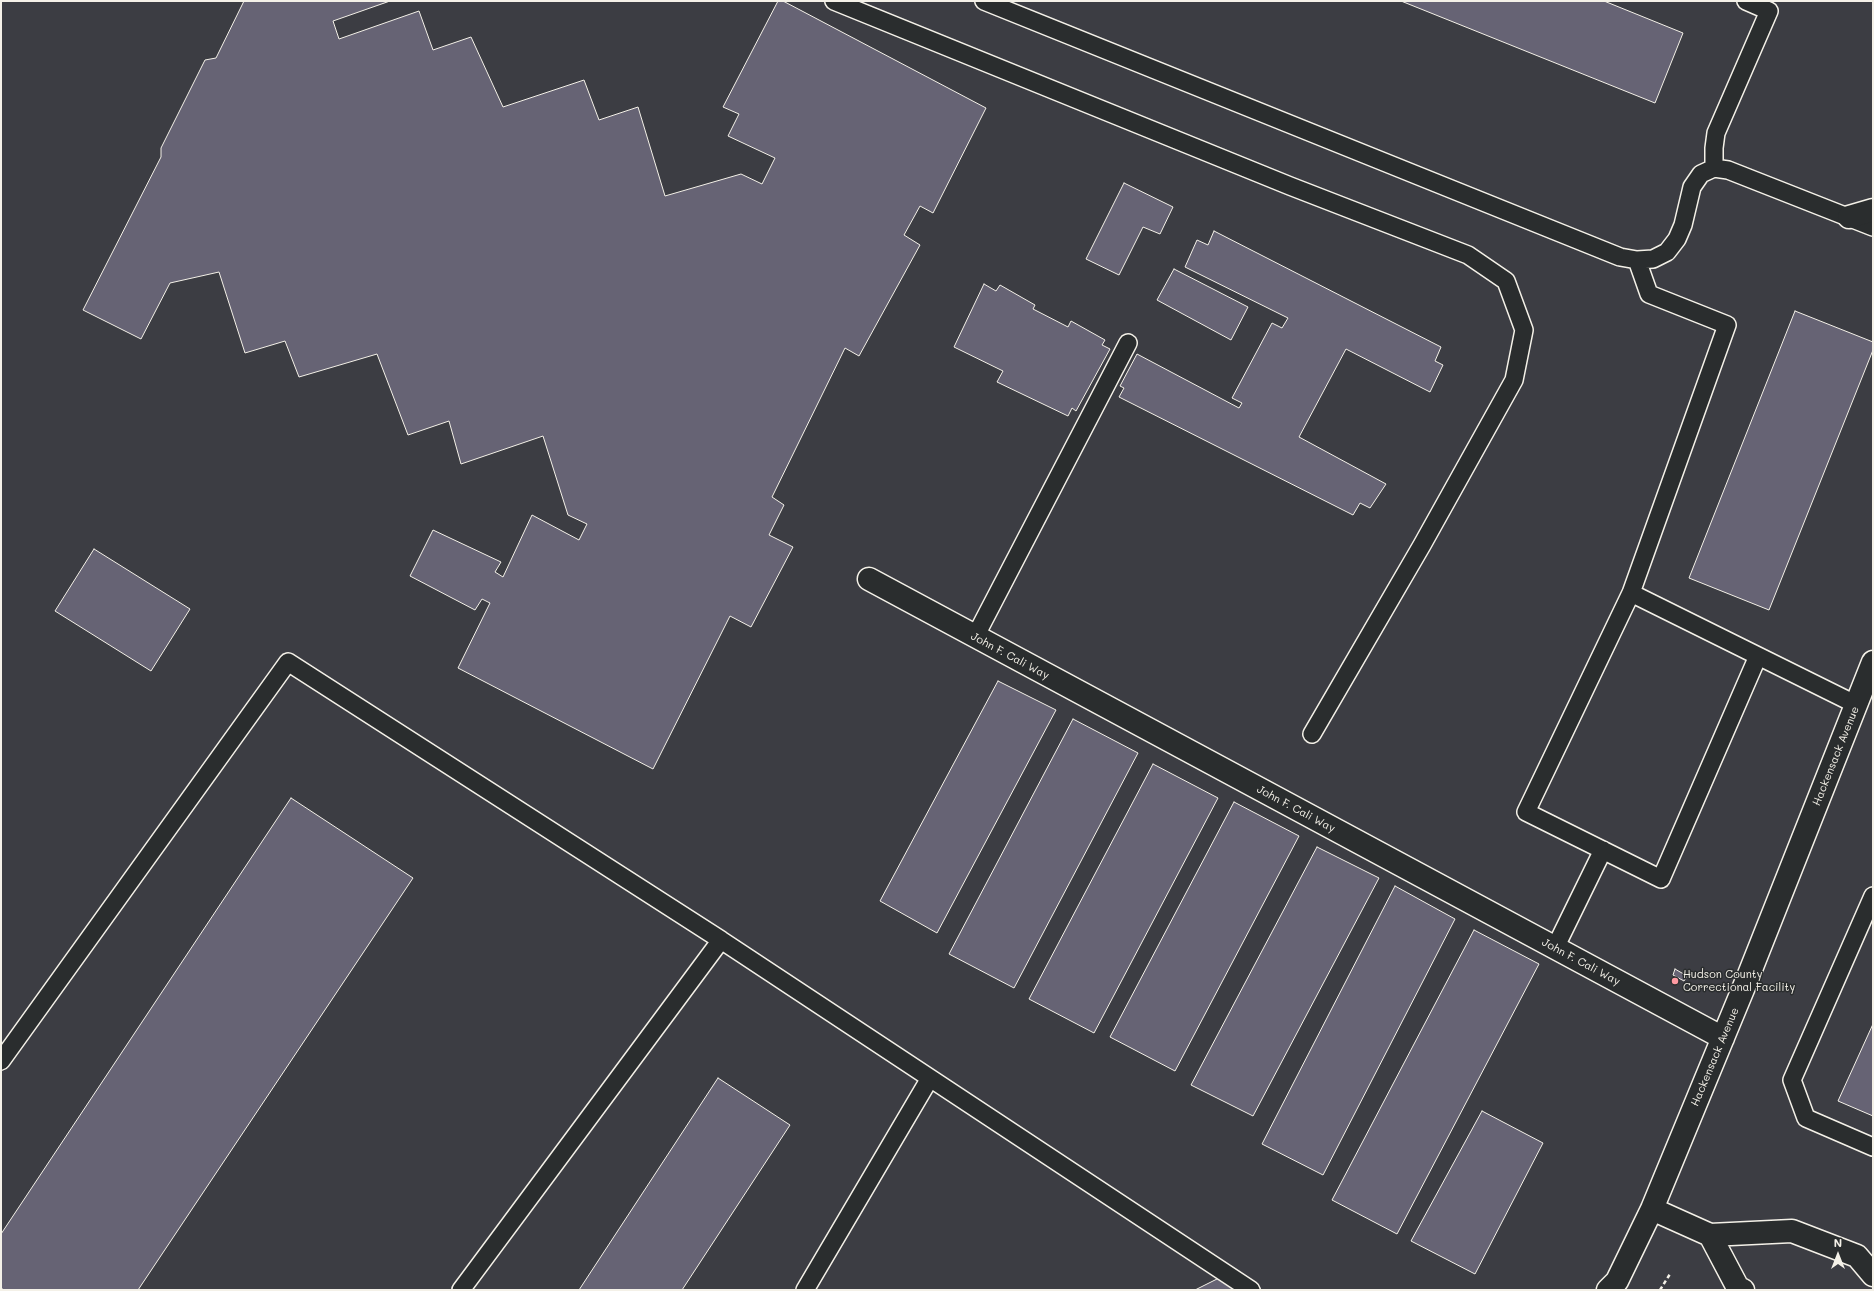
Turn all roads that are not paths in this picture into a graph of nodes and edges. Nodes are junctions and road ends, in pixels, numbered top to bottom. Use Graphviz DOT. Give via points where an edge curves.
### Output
graph roads {
  1 [pos="834,1"];
  2 [pos="984,1"];
  3 [pos="1746,1"];
  4 [pos="1714,168"];
  5 [pos="1873,210"];
  6 [pos="1849,217"];
  7 [pos="1873,227"];
  8 [pos="1638,260"];
  9 [pos="1128,343"];
  10 [pos="868,579"];
  11 [pos="1631,593"];
  12 [pos="975,637"];
  13 [pos="1758,656"];
  14 [pos="1873,662"];
  15 [pos="1857,705"];
  16 [pos="1312,734"];
  17 [pos="1603,850"];
  18 [pos="1873,896"];
  19 [pos="721,940"];
  20 [pos="1555,948"];
  21 [pos="1723,1038"];
  22 [pos="1,1061"];
  23 [pos="930,1078"];
  24 [pos="1873,1147"];
  25 [pos="1652,1209"];
  26 [pos="1710,1235"];
  27 [pos="1873,1275"];
  28 [pos="461,1290"];
  29 [pos="805,1290"];
  30 [pos="1251,1290"];
  31 [pos="1608,1290"];
  32 [pos="1743,1290"];
  1 -- 16 [label="lane" via="1468,255 1506,281 1524,330 1514,380"];
  2 -- 8 [label="lane" via="1620,257"];
  3 -- 4 [label="lane" via="1769,11 1716,133"];
  4 -- 6 [label="lane" via="1728,170"];
  4 -- 8 [label="lane" via="1701,174 1692,188 1683,225 1667,252 1653,259"];
  5 -- 6 [label="main road"];
  6 -- 7 [label="lane"];
  8 -- 11 [label="lane" via="1649,294 1727,325"];
  9 -- 12 [label="lane"];
  10 -- 12 [label="main road, John F. Cali Way"];
  11 -- 13 [label="lane"];
  11 -- 17 [label="lane" via="1526,812"];
  12 -- 20 [label="main road, John F. Cali Way"];
  13 -- 15 [label="lane"];
  13 -- 17 [label="lane" via="1661,879"];
  14 -- 15 [label="main road, Hackensack Avenue"];
  15 -- 21 [label="main road, Hackensack Avenue"];
  17 -- 20 [label="lane"];
  18 -- 24 [label="lane" via="1792,1080 1806,1118"];
  19 -- 22 [label="lane" via="288,662"];
  19 -- 23 [label="lane"];
  19 -- 28 [label="lane"];
  20 -- 21 [label="main road, John F. Cali Way"];
  21 -- 25 [label="main road, Hackensack Avenue"];
  23 -- 29 [label="lane"];
  23 -- 30 [label="lane"];
  25 -- 26 [label="main road"];
  25 -- 31 [label="main road, Hackensack Avenue" via="1617,1281"];
  26 -- 27 [label="main road" via="1792,1231 1857,1256"];
  26 -- 32 [label="main road" via="1738,1288"];
}
